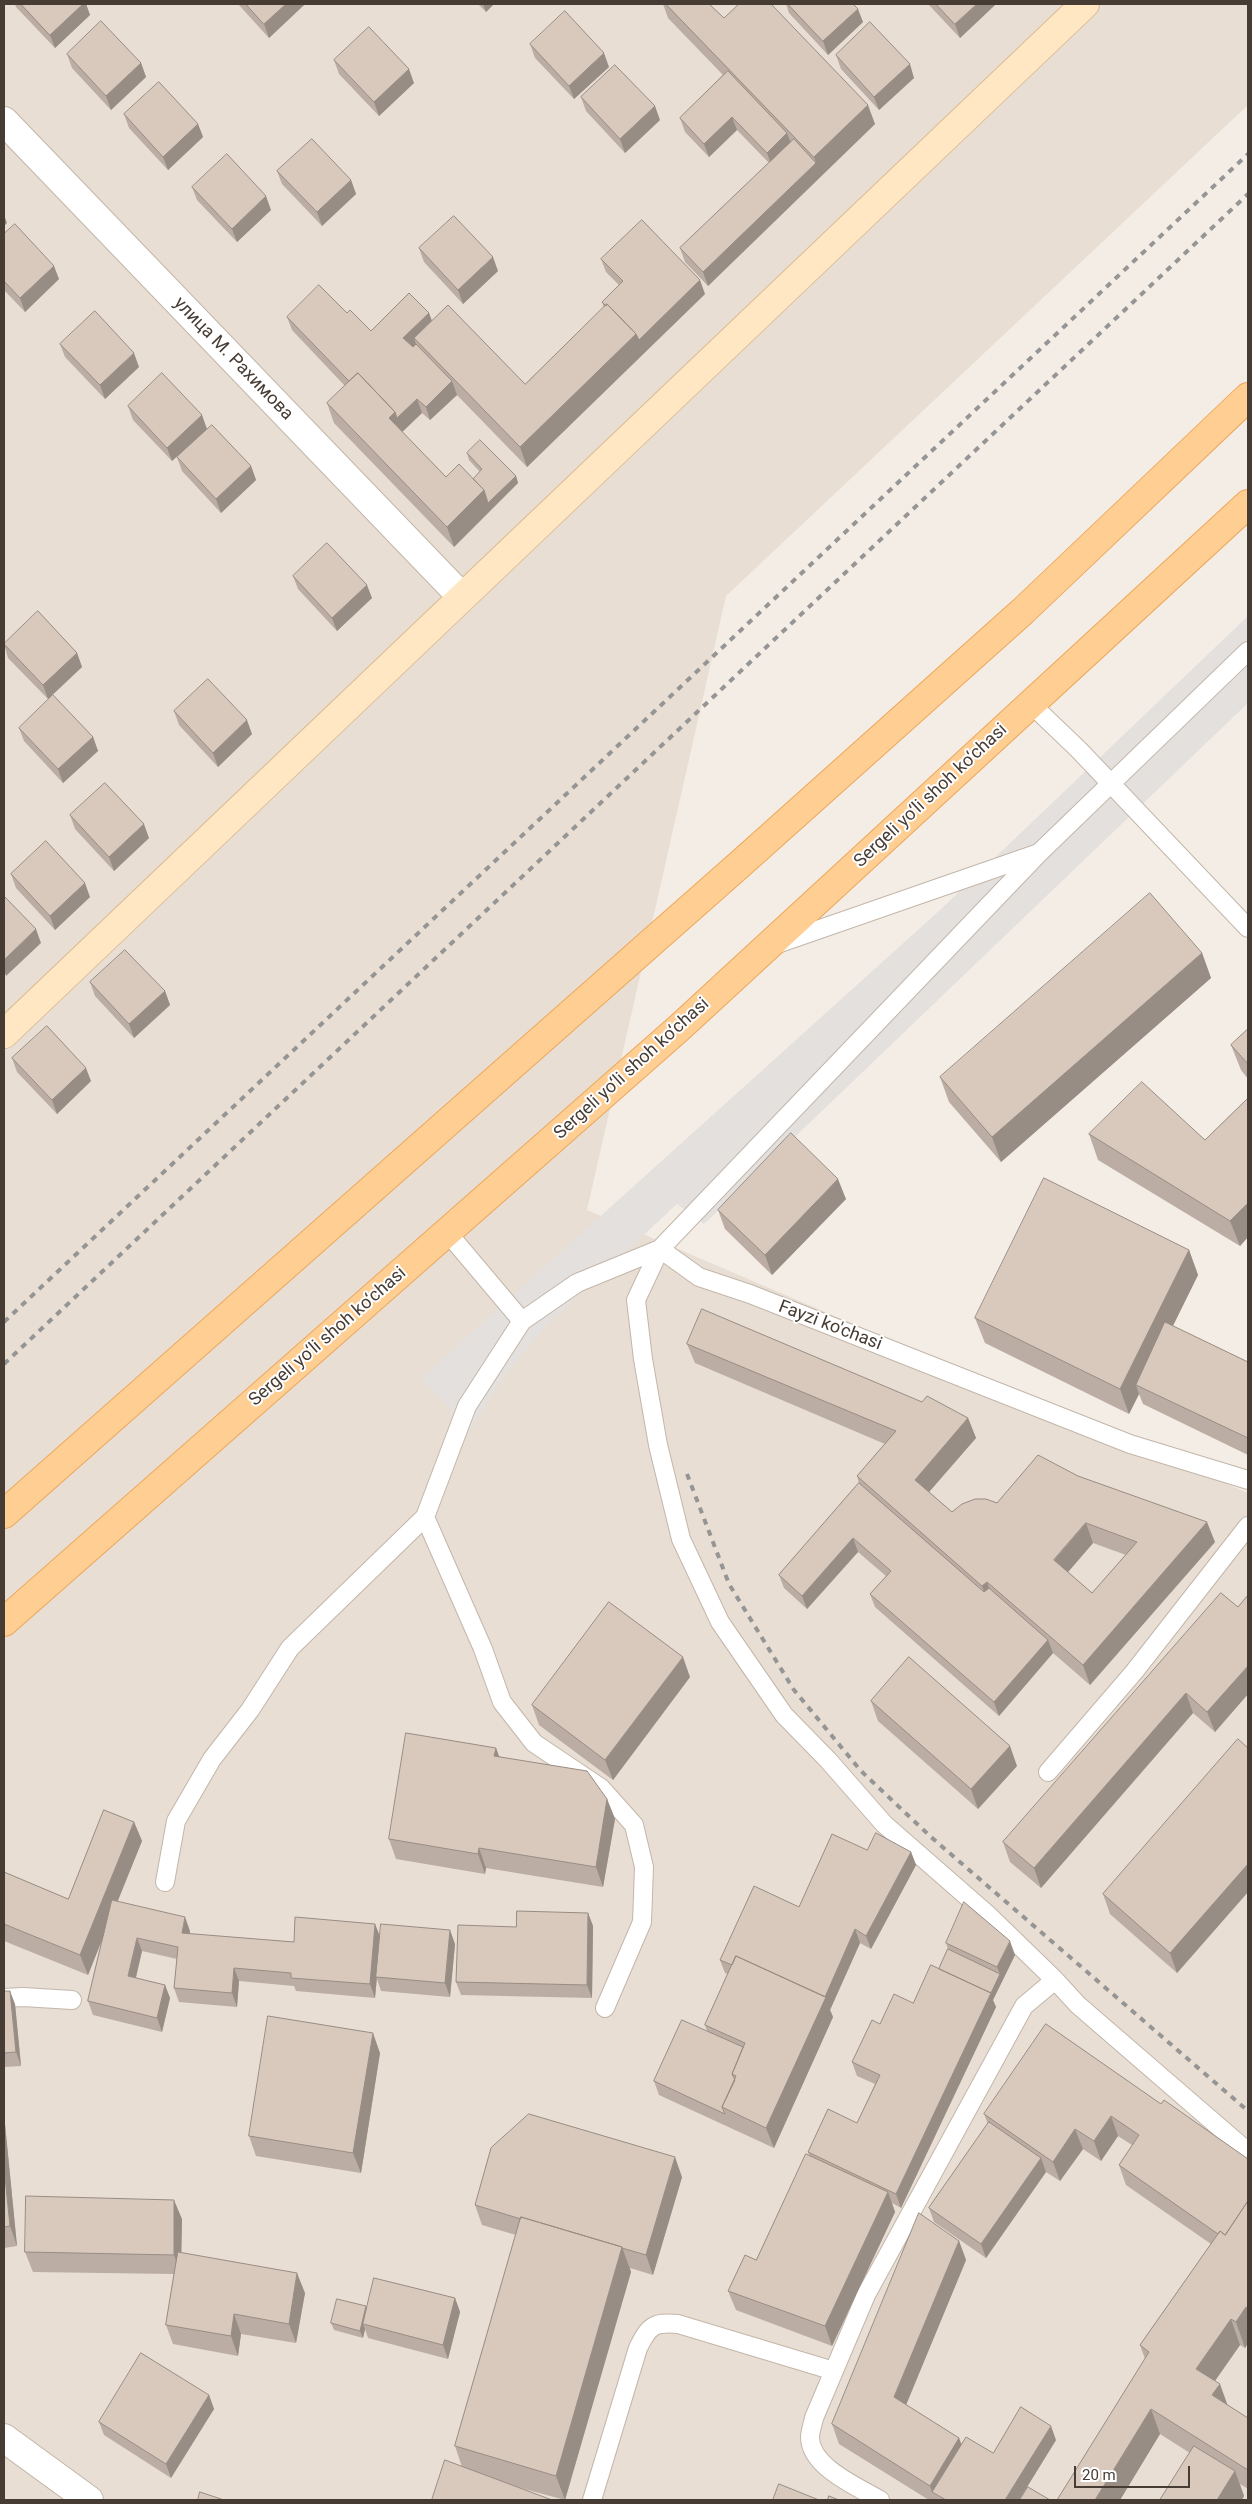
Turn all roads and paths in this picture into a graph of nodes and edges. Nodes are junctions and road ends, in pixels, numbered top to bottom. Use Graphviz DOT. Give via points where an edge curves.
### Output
graph roads {
  1 [pos="1085,4"];
  2 [pos="4,122"];
  3 [pos="1248,397"];
  4 [pos="1248,504"];
  5 [pos="461,596"];
  6 [pos="1248,651"];
  7 [pos="1031,704"];
  8 [pos="1111,784"];
  9 [pos="1039,852"];
  10 [pos="1248,928"];
  11 [pos="765,949"];
  12 [pos="4,1034"];
  13 [pos="447,1232"];
  14 [pos="660,1249"];
  15 [pos="522,1321"];
  16 [pos="1248,1480"];
  17 [pos="4,1514"];
  18 [pos="425,1517"];
  19 [pos="1248,1526"];
  20 [pos="4,1622"];
  21 [pos="1048,1772"];
  22 [pos="166,1882"];
  23 [pos="1055,1980"];
  24 [pos="4,1998"];
  25 [pos="72,2000"];
  26 [pos="605,2008"];
  27 [pos="1248,2152"];
  28 [pos="834,2371"];
  29 [pos="4,2438"];
  30 [pos="89,2500"];
  31 [pos="592,2500"];
  32 [pos="880,2500"];
  1 -- 5 [label="street"];
  2 -- 5 [label="street, улица М. Рахимова"];
  3 -- 17 [label="main road" via="1008,624"];
  4 -- 7 [label="main road, Sergeli yo‘li shoh ko‘chasi"];
  5 -- 12 [label="street"];
  6 -- 8 [label="lane"];
  7 -- 8 [label="lane"];
  7 -- 11 [label="main road, Sergeli yo‘li shoh ko‘chasi"];
  8 -- 9 [label="lane"];
  8 -- 10 [label="lane"];
  9 -- 11 [label="lane"];
  9 -- 14 [label="lane"];
  11 -- 13 [label="main road, Sergeli yo‘li shoh ko‘chasi"];
  13 -- 15 [label="lane"];
  13 -- 20 [label="main road, Sergeli yo‘li shoh ko‘chasi"];
  14 -- 15 [label="lane" via="577,1283"];
  14 -- 16 [label="lane, Fayzi ko'chasi" via="699,1277 750,1294 1130,1444"];
  14 -- 23 [label="lane" via="636,1300 645,1369 658,1445 681,1539 720,1622 784,1715 884,1824 987,1914"];
  15 -- 18 [label="lane" via="467,1406"];
  18 -- 22 [label="lane" via="290,1648 250,1710 212,1759 176,1821"];
  18 -- 26 [label="lane" via="483,1649 502,1702 534,1744 601,1788 634,1825 644,1868 642,1922"];
  19 -- 21 [label="lane" via="1134,1672"];
  23 -- 27 [label="lane" via="1078,2004"];
  23 -- 28 [label="lane" via="1024,2006 1004,2040 866,2295"];
  24 -- 25 [label="lane"];
  28 -- 31 [label="lane" via="678,2324 661,2322 648,2329 638,2348"];
  28 -- 32 [label="lane" via="814,2418 810,2438 816,2456 836,2475"];
  29 -- 30 [label="street"];
}
